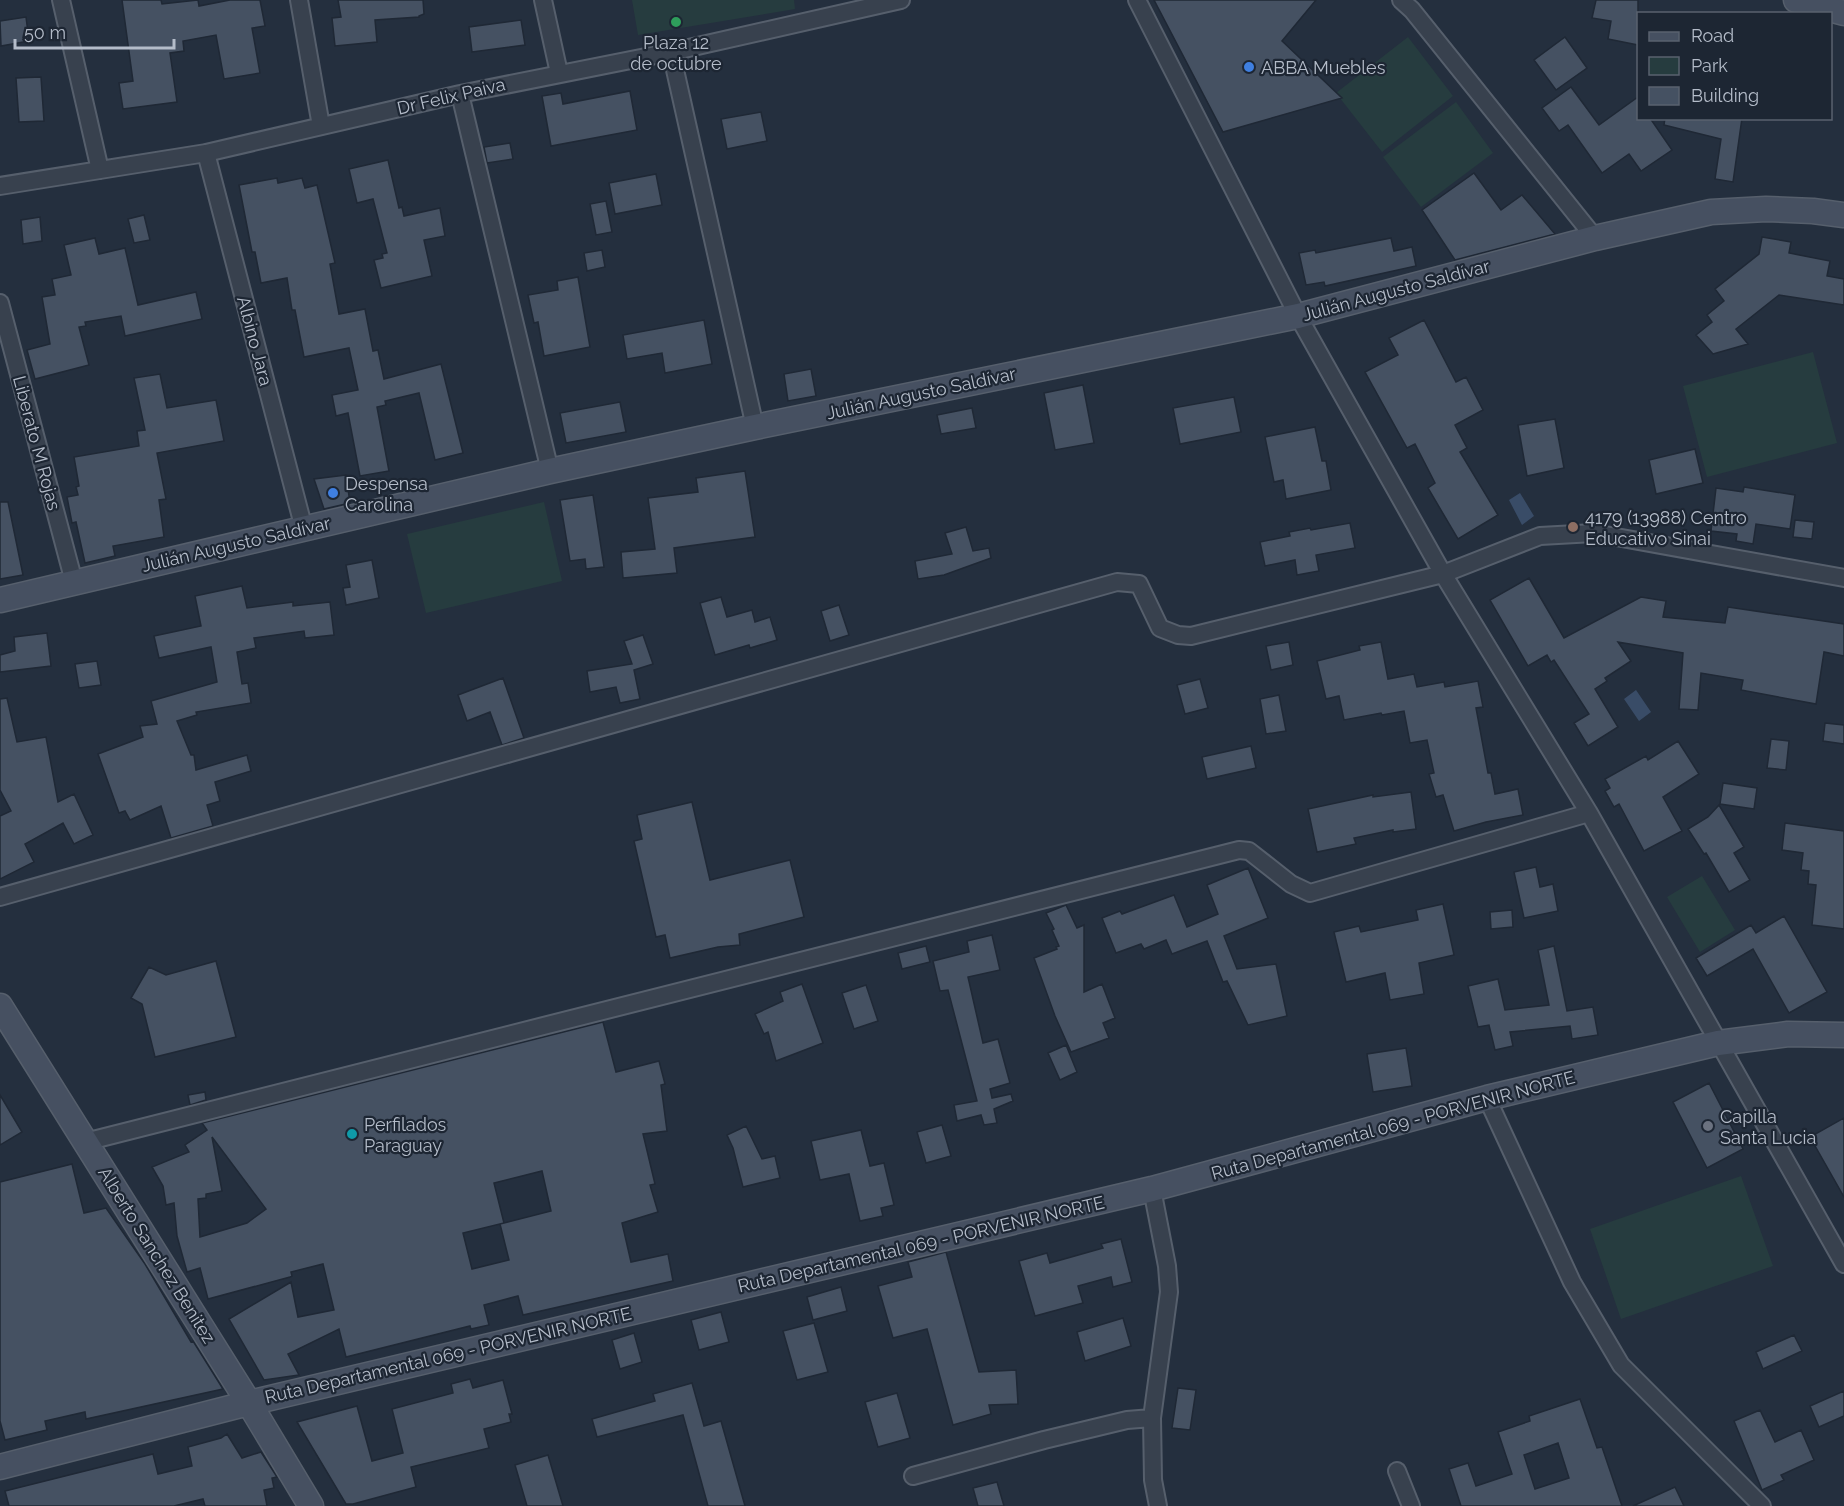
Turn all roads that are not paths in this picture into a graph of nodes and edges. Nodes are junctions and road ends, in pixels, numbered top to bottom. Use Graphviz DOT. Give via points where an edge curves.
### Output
graph roads {
  1 [pos="61,0"];
  2 [pos="299,0"];
  3 [pos="543,0"];
  4 [pos="901,0"];
  5 [pos="1137,0"];
  6 [pos="1401,0"];
  7 [pos="1796,0"];
  8 [pos="1844,13"];
  9 [pos="671,52"];
  10 [pos="560,73"];
  11 [pos="460,94"];
  12 [pos="321,126"];
  13 [pos="206,153"];
  14 [pos="100,170"];
  15 [pos="0,186"];
  16 [pos="1844,215"];
  17 [pos="1596,238"];
  18 [pos="0,303"];
  19 [pos="1298,316"];
  20 [pos="755,427"];
  21 [pos="550,471"];
  22 [pos="304,529"];
  23 [pos="1443,574"];
  24 [pos="1844,578"];
  25 [pos="74,582"];
  26 [pos="0,600"];
  27 [pos="1589,813"];
  28 [pos="0,897"];
  29 [pos="0,1006"];
  30 [pos="1844,1035"];
  31 [pos="1718,1043"];
  32 [pos="1487,1098"];
  33 [pos="86,1142"];
  34 [pos="1152,1189"];
  35 [pos="1844,1264"];
  36 [pos="249,1403"];
  37 [pos="1152,1418"];
  38 [pos="0,1467"];
  39 [pos="1397,1471"];
  40 [pos="913,1476"];
  41 [pos="311,1506"];
  42 [pos="1158,1506"];
  43 [pos="1411,1506"];
  44 [pos="1762,1506"];
  1 -- 14 [label="street"];
  2 -- 12 [label="street"];
  3 -- 10 [label="street"];
  4 -- 9 [label="street, Dr Felix Paiva"];
  5 -- 19 [label="street"];
  6 -- 17 [label="street"];
  7 -- 8 [label="street"];
  9 -- 10 [label="street, Dr Felix Paiva"];
  9 -- 20 [label="street"];
  10 -- 11 [label="street, Dr Felix Paiva"];
  11 -- 12 [label="street, Dr Felix Paiva"];
  11 -- 21 [label="street"];
  12 -- 13 [label="street, Dr Felix Paiva"];
  13 -- 14 [label="street, Dr Felix Paiva"];
  13 -- 22 [label="street, Albino Jara"];
  14 -- 15 [label="street, Dr Felix Paiva"];
  16 -- 17 [label="street, Julián Augusto Saldívar" via="1778,209 1711,212"];
  17 -- 19 [label="street, Julián Augusto Saldívar"];
  18 -- 25 [label="street, Liberato M Rojas"];
  19 -- 20 [label="street, Julián Augusto Saldívar"];
  19 -- 23 [label="street"];
  20 -- 21 [label="street, Julián Augusto Saldívar"];
  21 -- 22 [label="street, Julián Augusto Saldívar"];
  22 -- 25 [label="street, Julián Augusto Saldívar"];
  23 -- 24 [label="street" via="1540,536 1594,533"];
  23 -- 27 [label="street"];
  23 -- 28 [label="street" via="1191,636 1160,628 1139,584 1117,582"];
  25 -- 26 [label="street, Julián Augusto Saldívar"];
  27 -- 31 [label="street"];
  27 -- 33 [label="street" via="1310,894 1249,851 1239,850"];
  29 -- 33 [label="street, Alberto Sanchez Benitez"];
  30 -- 31 [label="street, Ruta Departamental 069 - PORVENIR NORTE" via="1788,1034"];
  31 -- 32 [label="street, Ruta Departamental 069 - PORVENIR NORTE"];
  31 -- 35 [label="street"];
  32 -- 34 [label="street, Ruta Departamental 069 - PORVENIR NORTE"];
  32 -- 44 [label="street" via="1572,1282 1621,1365"];
  33 -- 36 [label="street, Alberto Sanchez Benitez"];
  34 -- 36 [label="street, Ruta Departamental 069 - PORVENIR NORTE"];
  34 -- 37 [label="street" via="1169,1292"];
  36 -- 38 [label="street, Ruta Departamental 069 - PORVENIR NORTE"];
  36 -- 41 [label="street, Alberto Sanchez Benitez"];
  37 -- 40 [label="street" via="1127,1420 1044,1440"];
  37 -- 42 [label="street" via="1153,1480"];
  39 -- 43 [label="street"];
}
